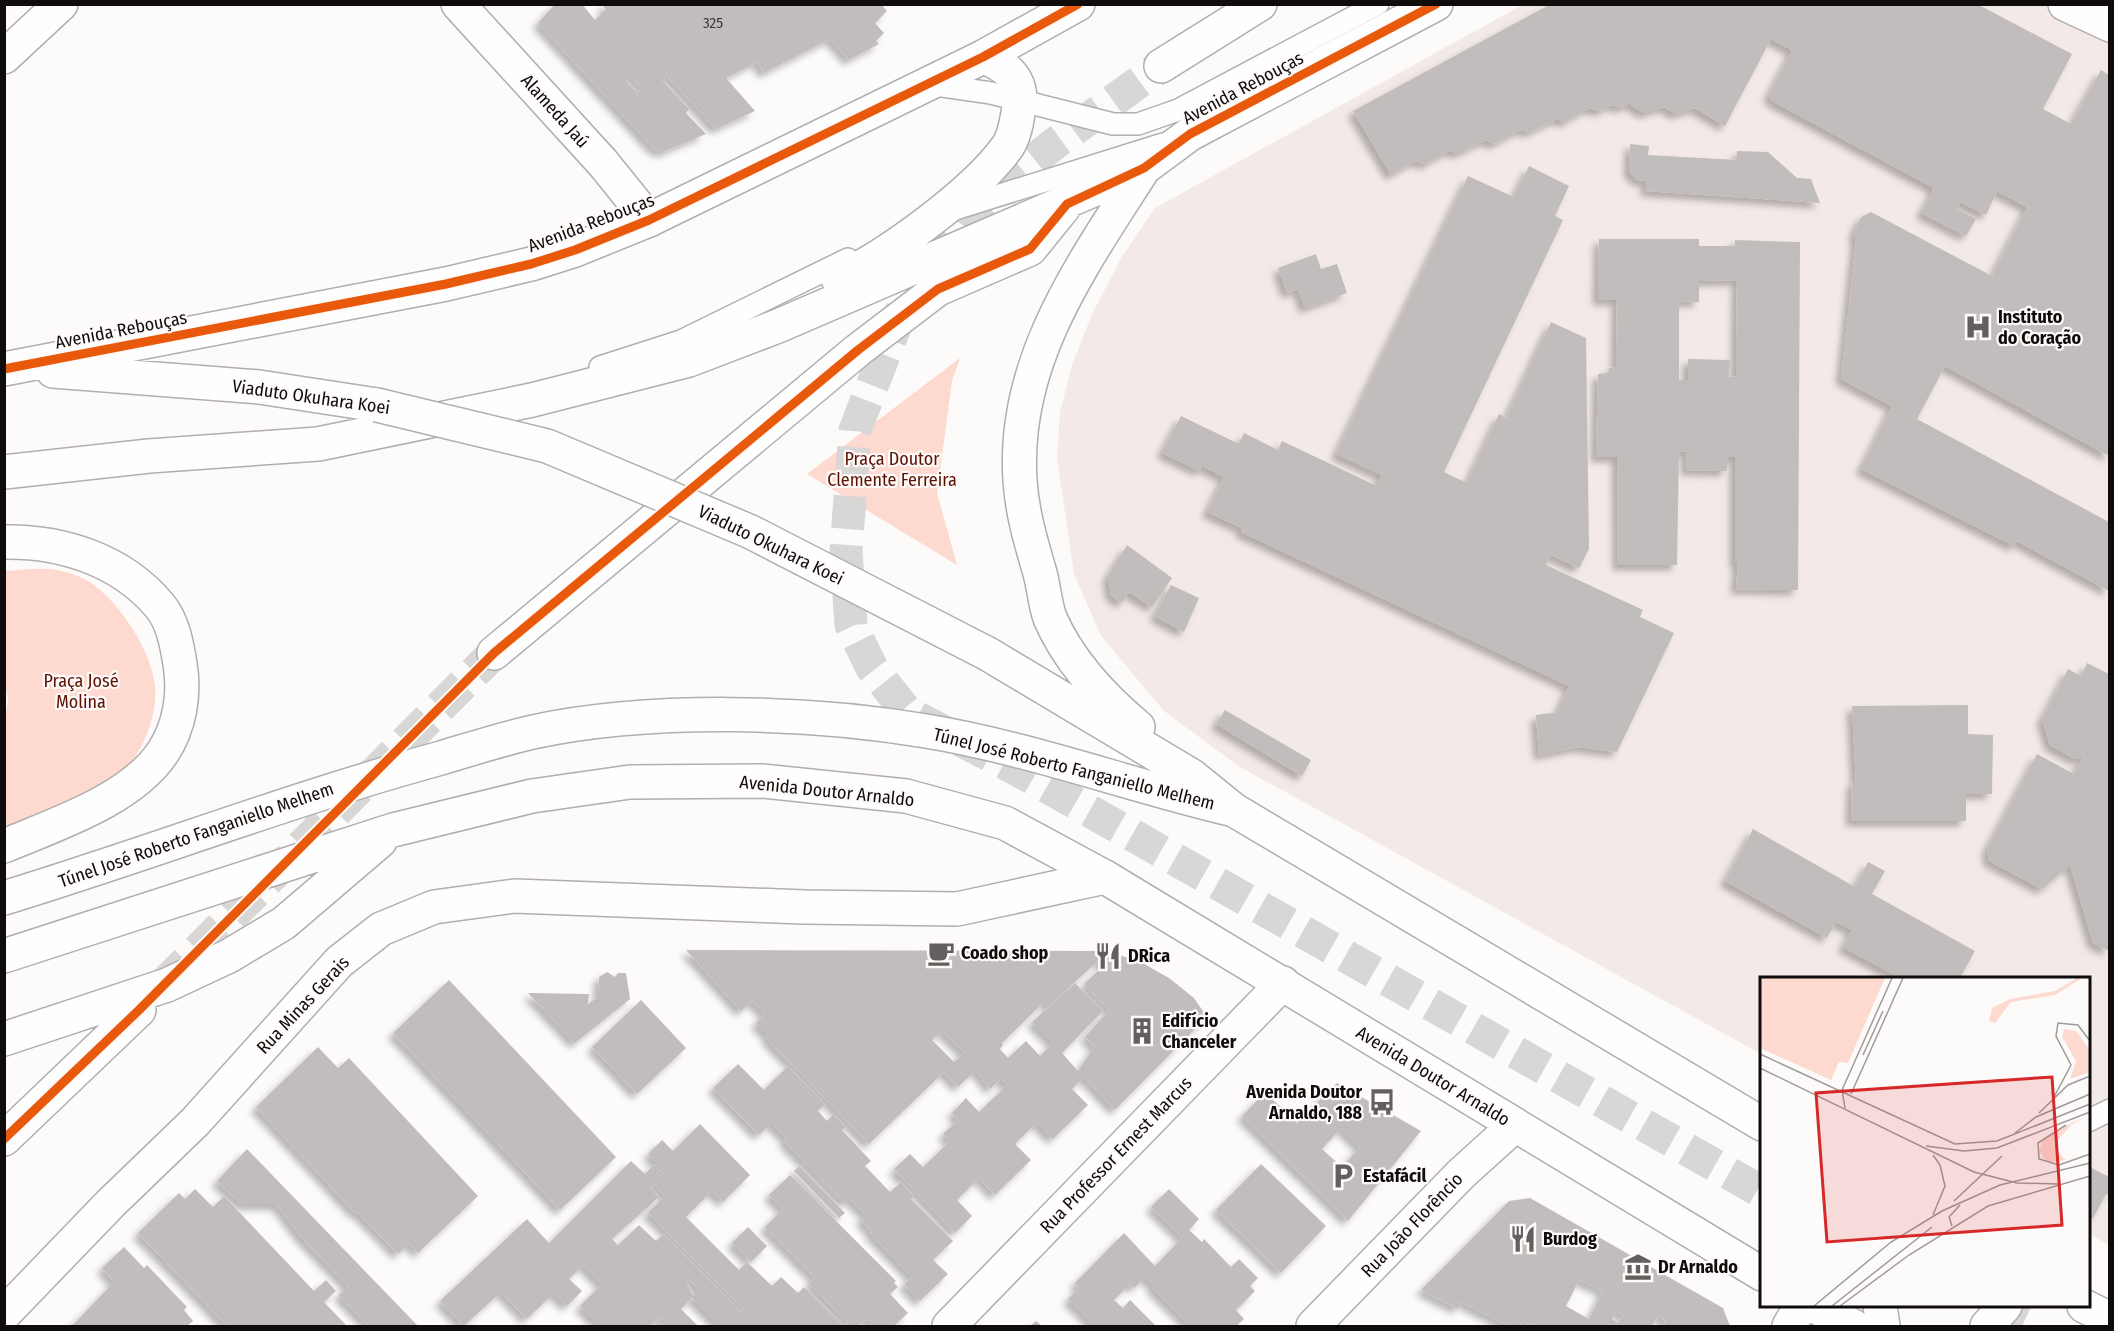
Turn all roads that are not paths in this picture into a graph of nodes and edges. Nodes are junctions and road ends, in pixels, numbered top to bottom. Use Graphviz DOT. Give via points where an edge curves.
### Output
graph roads {
  1 [pos="61,4"];
  2 [pos="458,4"];
  3 [pos="1078,4"];
  4 [pos="1260,4"];
  5 [pos="1378,4"];
  6 [pos="1436,4"];
  7 [pos="2065,4"];
  8 [pos="2109,25"];
  9 [pos="4,57"];
  10 [pos="983,57"];
  11 [pos="1161,66"];
  12 [pos="926,83"];
  13 [pos="1021,100"];
  14 [pos="1190,134"];
  15 [pos="1144,168"];
  16 [pos="1067,204"];
  17 [pos="650,220"];
  18 [pos="928,220"];
  19 [pos="778,326"];
  20 [pos="8,369"];
  21 [pos="318,444"];
  22 [pos="4,472"];
  23 [pos="4,542"];
  24 [pos="494,653"];
  25 [pos="1230,806"];
  26 [pos="393,830"];
  27 [pos="4,846"];
  28 [pos="1105,878"];
  29 [pos="4,897"];
  30 [pos="4,956"];
  31 [pos="1283,983"];
  32 [pos="139,1010"];
  33 [pos="4,1039"];
  34 [pos="2109,1110"];
  35 [pos="2090,1119"];
  36 [pos="1760,1123"];
  37 [pos="1514,1126"];
  38 [pos="4,1139"];
  39 [pos="1760,1273"];
  40 [pos="1800,1307"];
  41 [pos="1818,1307"];
  42 [pos="1880,1307"];
  43 [pos="2003,1307"];
  44 [pos="2088,1307"];
  45 [pos="4,1314"];
  46 [pos="2109,1319"];
  47 [pos="949,1326"];
  48 [pos="1313,1326"];
  49 [pos="1789,1326"];
  50 [pos="1853,1326"];
  51 [pos="1883,1326"];
  52 [pos="1987,1326"];
  1 -- 9 [label="main road"];
  2 -- 17 [label="main road, Alameda Jaú"];
  3 -- 10 [label="main road, Avenida Rebouças"];
  4 -- 11 [label="main road"];
  5 -- 13 [label="lane" via="1178,110 1138,124 1113,124"];
  6 -- 14 [label="main road, Avenida Rebouças"];
  7 -- 8 [label="main road"];
  10 -- 12 [label="main road, Avenida Rebouças"];
  10 -- 13 [label="main road" via="997,62 1016,78"];
  12 -- 13 [label="lane"];
  12 -- 17 [label="main road, Avenida Rebouças"];
  13 -- 18 [label="main road" via="1008,145 958,198"];
  14 -- 15 [label="main road, Avenida Rebouças"];
  14 -- 18 [label="lane"];
  15 -- 16 [label="main road, Avenida Rebouças"];
  15 -- 25 [label="main road" via="1068,288 1039,352 1021,426 1020,479 1026,528 1050,617 1076,664 1113,706"];
  16 -- 19 [label="main road, Avenida Rebouças"];
  16 -- 24 [label="main road" via="1029,249 938,288 858,350"];
  17 -- 20 [label="main road, Avenida Rebouças" via="531,264 446,284"];
  18 -- 19 [label="main road" via="870,264 795,300"];
  18 -- 21 [label="lane" via="681,341 553,382"];
  19 -- 21 [label="main road, Avenida Rebouças" via="679,362 532,400"];
  20 -- 25 [label="main road, Viaduto Okuhara Koei, bridge" via="259,387 377,405 547,446 751,532 988,654 1192,776"];
  21 -- 22 [label="main road, Avenida Rebouças" via="149,456"];
  23 -- 27 [label="main road" via="35,541 77,551 123,572 160,606 176,639 183,681 179,718 163,752 138,779 99,804"];
  25 -- 29 [label="main road, Túnel José Roberto Fanganiello Melhem" via="926,731 721,715 639,718 534,732 350,783"];
  25 -- 36 [label="main road"];
  26 -- 28 [label="main road, Avenida Doutor Arnaldo" via="532,796 630,782 762,781 906,796 1005,823"];
  26 -- 30 [label="main road"];
  26 -- 33 [label="main road" via="284,923 229,956 167,985"];
  28 -- 31 [label="main road, Avenida Doutor Arnaldo"];
  28 -- 45 [label="main road, Rua Minas Gerais" via="957,909 515,896 434,907 381,929 339,962 195,1122"];
  31 -- 37 [label="main road, Avenida Doutor Arnaldo"];
  31 -- 47 [label="main road, Rua Professor Ernest Marcus"];
  32 -- 38 [label="main road"];
  34 -- 35 [label="lane"];
  37 -- 39 [label="main road, Avenida Doutor Arnaldo"];
  37 -- 48 [label="main road, Rua João Florêncio" via="1461,1174"];
  40 -- 49 [label="main road"];
  41 -- 50 [label="main road"];
  42 -- 51 [label="main road"];
  43 -- 52 [label="main road"];
  44 -- 46 [label="main road"];
}
